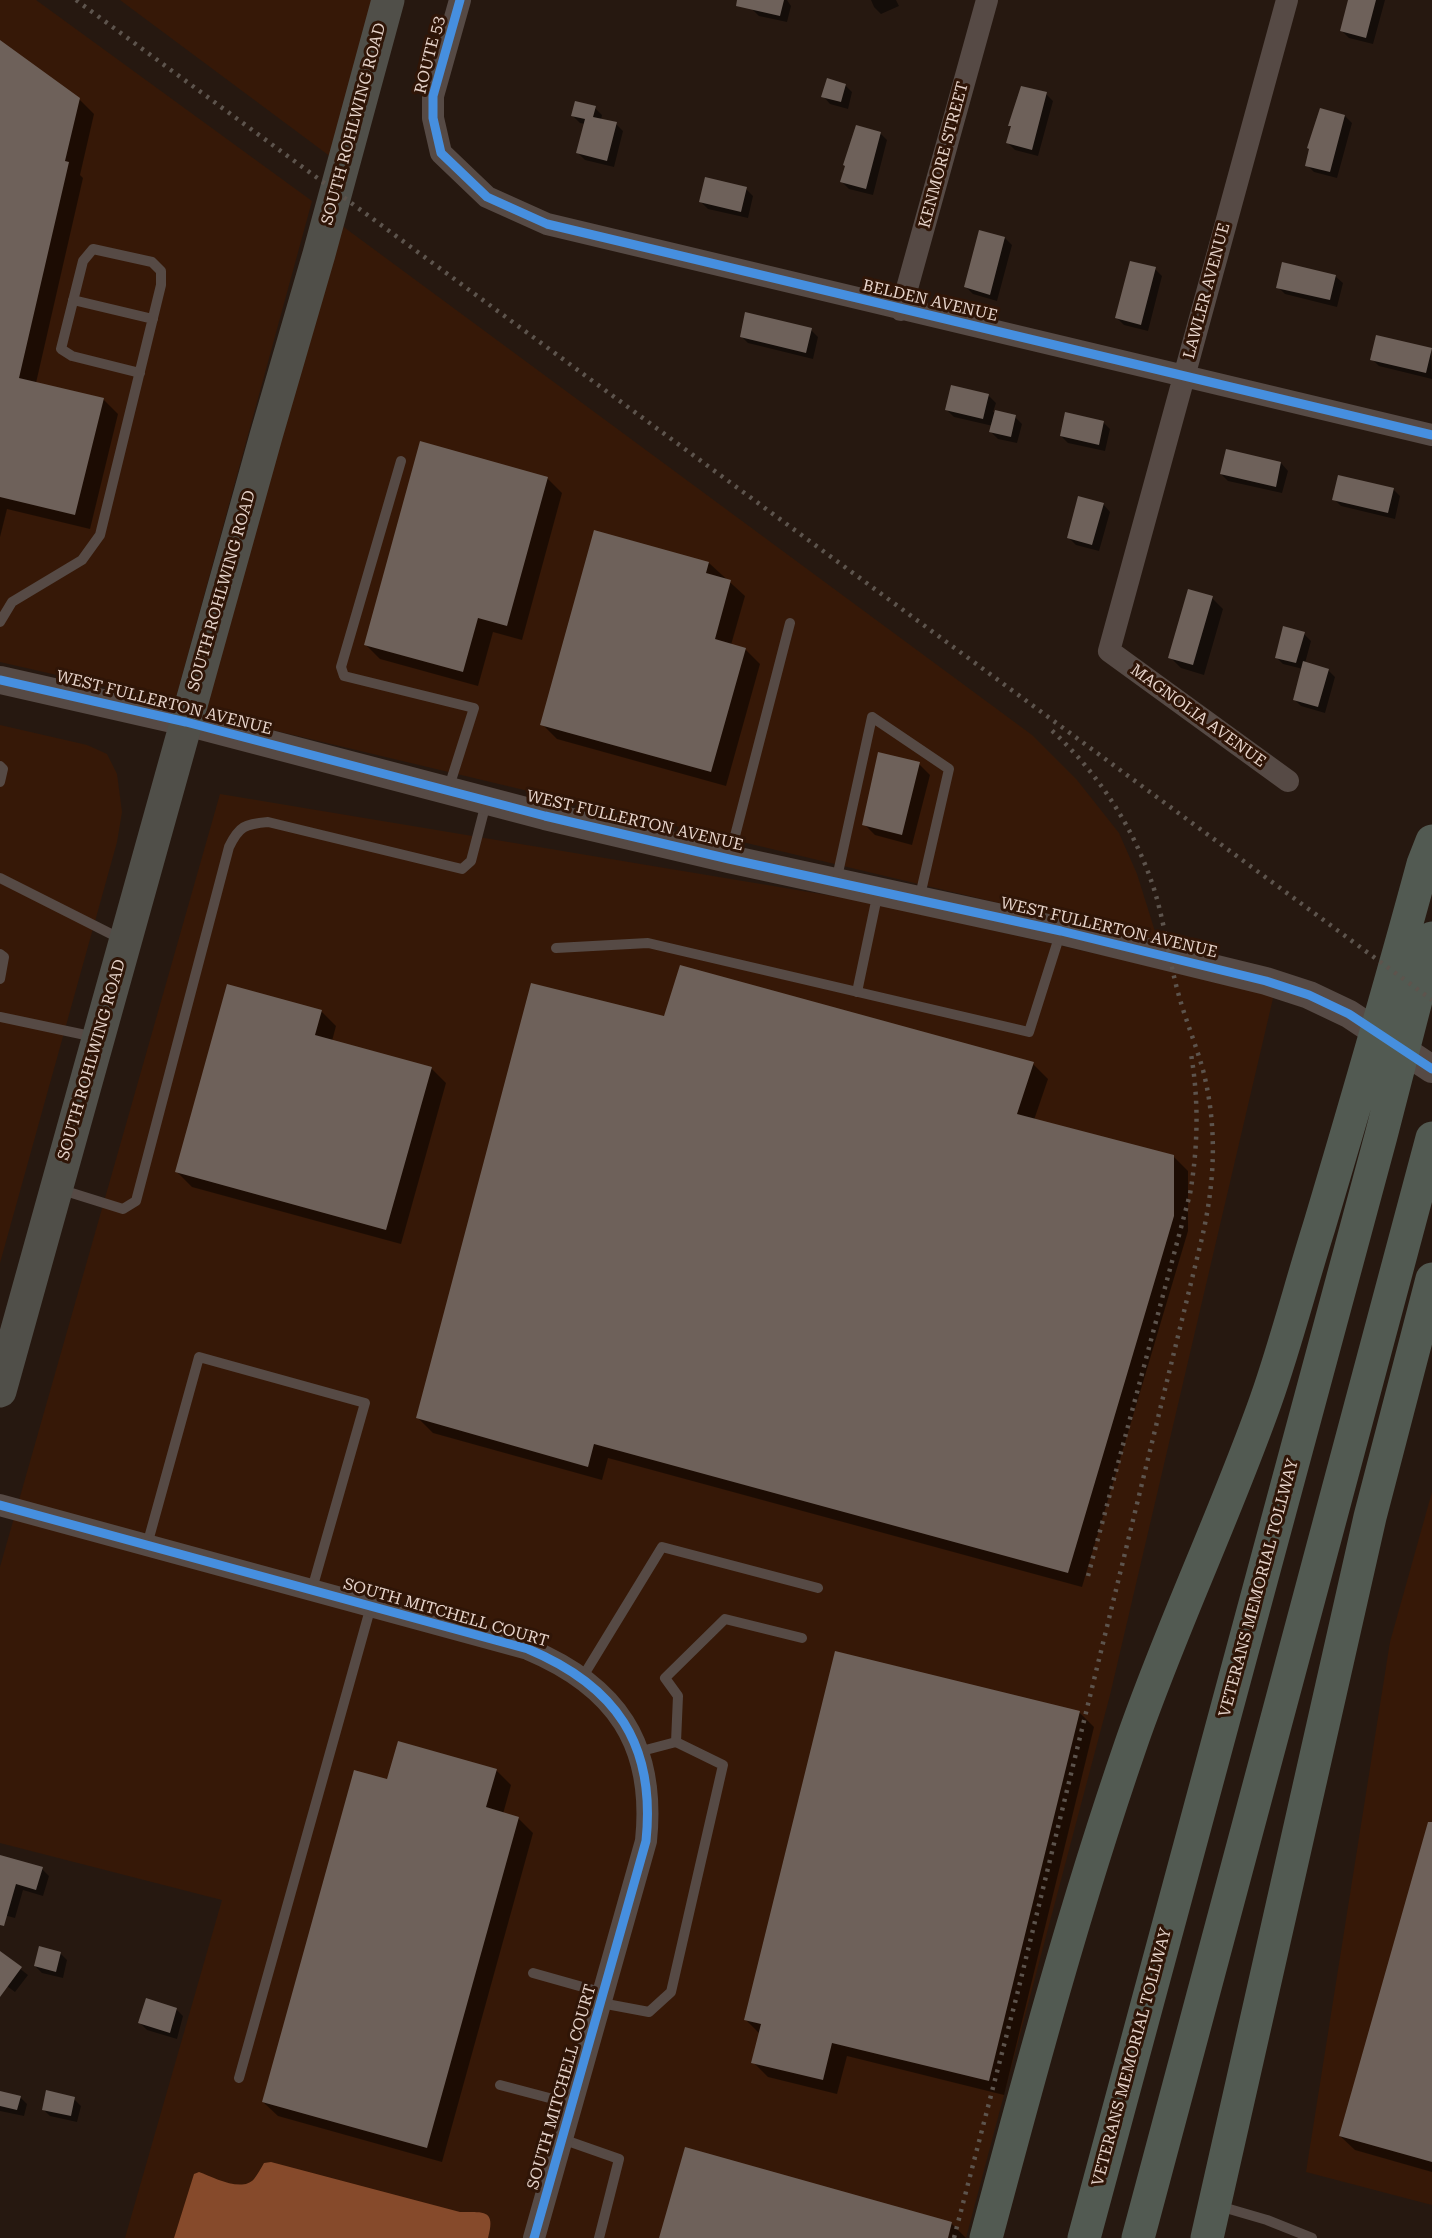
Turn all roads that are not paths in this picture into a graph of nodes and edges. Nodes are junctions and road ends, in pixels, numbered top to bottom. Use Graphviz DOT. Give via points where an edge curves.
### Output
graph roads {
  1 [pos="388,0"];
  2 [pos="460,0"];
  3 [pos="987,0"];
  4 [pos="1287,0"];
  5 [pos="441,153"];
  6 [pos="73,300"];
  7 [pos="902,310"];
  8 [pos="153,319"];
  9 [pos="140,373"];
  10 [pos="1184,376"];
  11 [pos="1432,435"];
  12 [pos="400,461"];
  13 [pos="3,611"];
  14 [pos="0,622"];
  15 [pos="790,623"];
  16 [pos="1109,651"];
  17 [pos="0,680"];
  18 [pos="186,722"];
  19 [pos="0,766"];
  20 [pos="1288,781"];
  21 [pos="0,782"];
  22 [pos="448,790"];
  23 [pos="487,801"];
  24 [pos="1432,841"];
  25 [pos="729,859"];
  26 [pos="0,878"];
  27 [pos="836,882"];
  28 [pos="878,891"];
  29 [pos="919,900"];
  30 [pos="1061,931"];
  31 [pos="1432,938"];
  32 [pos="125,941"];
  33 [pos="556,948"];
  34 [pos="0,954"];
  35 [pos="0,979"];
  36 [pos="858,992"];
  37 [pos="0,1017"];
  38 [pos="98,1038"];
  39 [pos="1432,1069"];
  40 [pos="1428,1154"];
  41 [pos="56,1188"];
  42 [pos="1432,1279"];
  43 [pos="0,1391"];
  44 [pos="0,1505"];
  45 [pos="147,1545"];
  46 [pos="818,1588"];
  47 [pos="312,1589"];
  48 [pos="371,1606"];
  49 [pos="802,1638"];
  50 [pos="582,1678"];
  51 [pos="676,1742"];
  52 [pos="638,1752"];
  53 [pos="533,1972"];
  54 [pos="602,1998"];
  55 [pos="239,2078"];
  56 [pos="500,2085"];
  57 [pos="572,2104"];
  58 [pos="562,2139"];
  59 [pos="1214,2205"];
  60 [pos="534,2238"];
  61 [pos="598,2238"];
  62 [pos="986,2238"];
  63 [pos="1084,2238"];
  64 [pos="1138,2238"];
  65 [pos="1207,2238"];
  66 [pos="1312,2238"];
  1 -- 18 [label="main road, SOUTH ROHLWING ROAD"];
  2 -- 5 [label="street, ROUTE 53" via="433,96 433,118"];
  3 -- 7 [label="street, KENMORE STREET"];
  4 -- 10 [label="street, LAWLER AVENUE"];
  5 -- 7 [label="street, BELDEN AVENUE" via="487,197 546,224"];
  6 -- 8 [label="lane"];
  6 -- 8 [label="lane" via="83,261 93,249 152,262 161,271"];
  6 -- 9 [label="lane" via="61,349 72,356"];
  7 -- 10 [label="street, BELDEN AVENUE"];
  8 -- 9 [label="lane"];
  9 -- 13 [label="lane" via="100,535 82,560"];
  10 -- 11 [label="street, BELDEN AVENUE"];
  10 -- 16 [label="street, LAWLER AVENUE"];
  12 -- 22 [label="lane" via="341,667 344,676 474,708"];
  13 -- 14 [label="lane"];
  15 -- 25 [label="lane"];
  16 -- 20 [label="street, MAGNOLIA AVENUE"];
  17 -- 18 [label="street, WEST FULLERTON AVENUE"];
  18 -- 22 [label="street, WEST FULLERTON AVENUE"];
  18 -- 32 [label="main road, SOUTH ROHLWING ROAD"];
  19 -- 21 [label="lane"];
  22 -- 23 [label="street, WEST FULLERTON AVENUE"];
  23 -- 25 [label="street, WEST FULLERTON AVENUE"];
  23 -- 41 [label="lane" via="471,861 462,869 268,822 249,824 236,832 136,1201 123,1209"];
  24 -- 62 [label="highway" via="1267,1398 1131,1743"];
  25 -- 27 [label="street, WEST FULLERTON AVENUE"];
  26 -- 32 [label="lane"];
  27 -- 28 [label="street, WEST FULLERTON AVENUE"];
  27 -- 29 [label="lane" via="872,717 950,769"];
  28 -- 29 [label="street, WEST FULLERTON AVENUE"];
  28 -- 36 [label="lane"];
  29 -- 30 [label="street, WEST FULLERTON AVENUE"];
  30 -- 36 [label="lane" via="1029,1032"];
  30 -- 39 [label="street, WEST FULLERTON AVENUE" via="1310,995 1349,1014"];
  31 -- 63 [label="highway, VETERANS MEMORIAL TOLLWAY"];
  32 -- 38 [label="main road, SOUTH ROHLWING ROAD"];
  33 -- 36 [label="lane" via="648,943"];
  34 -- 35 [label="lane" via="4,957"];
  37 -- 38 [label="lane"];
  38 -- 41 [label="main road, SOUTH ROHLWING ROAD"];
  40 -- 64 [label="highway"];
  41 -- 43 [label="main road, SOUTH ROHLWING ROAD"];
  42 -- 59 [label="highway" via="1370,1517"];
  44 -- 45 [label="street, SOUTH MITCHELL COURT"];
  45 -- 47 [label="street, SOUTH MITCHELL COURT"];
  45 -- 47 [label="lane" via="199,1357 365,1403"];
  46 -- 50 [label="lane" via="662,1547"];
  47 -- 48 [label="street, SOUTH MITCHELL COURT"];
  48 -- 50 [label="street, SOUTH MITCHELL COURT" via="528,1649"];
  48 -- 55 [label="lane"];
  49 -- 51 [label="lane" via="725,1619 665,1678 678,1696"];
  50 -- 52 [label="street, SOUTH MITCHELL COURT" via="628,1727"];
  51 -- 52 [label="lane"];
  51 -- 54 [label="lane" via="723,1765 671,1992 648,2012"];
  52 -- 54 [label="street, SOUTH MITCHELL COURT" via="647,1797 646,1840"];
  53 -- 54 [label="lane"];
  54 -- 57 [label="street, SOUTH MITCHELL COURT"];
  56 -- 57 [label="lane"];
  57 -- 58 [label="street, SOUTH MITCHELL COURT"];
  58 -- 60 [label="street, SOUTH MITCHELL COURT"];
  58 -- 61 [label="lane" via="619,2159"];
  59 -- 65 [label="highway"];
  59 -- 66 [label="lane"];
}
